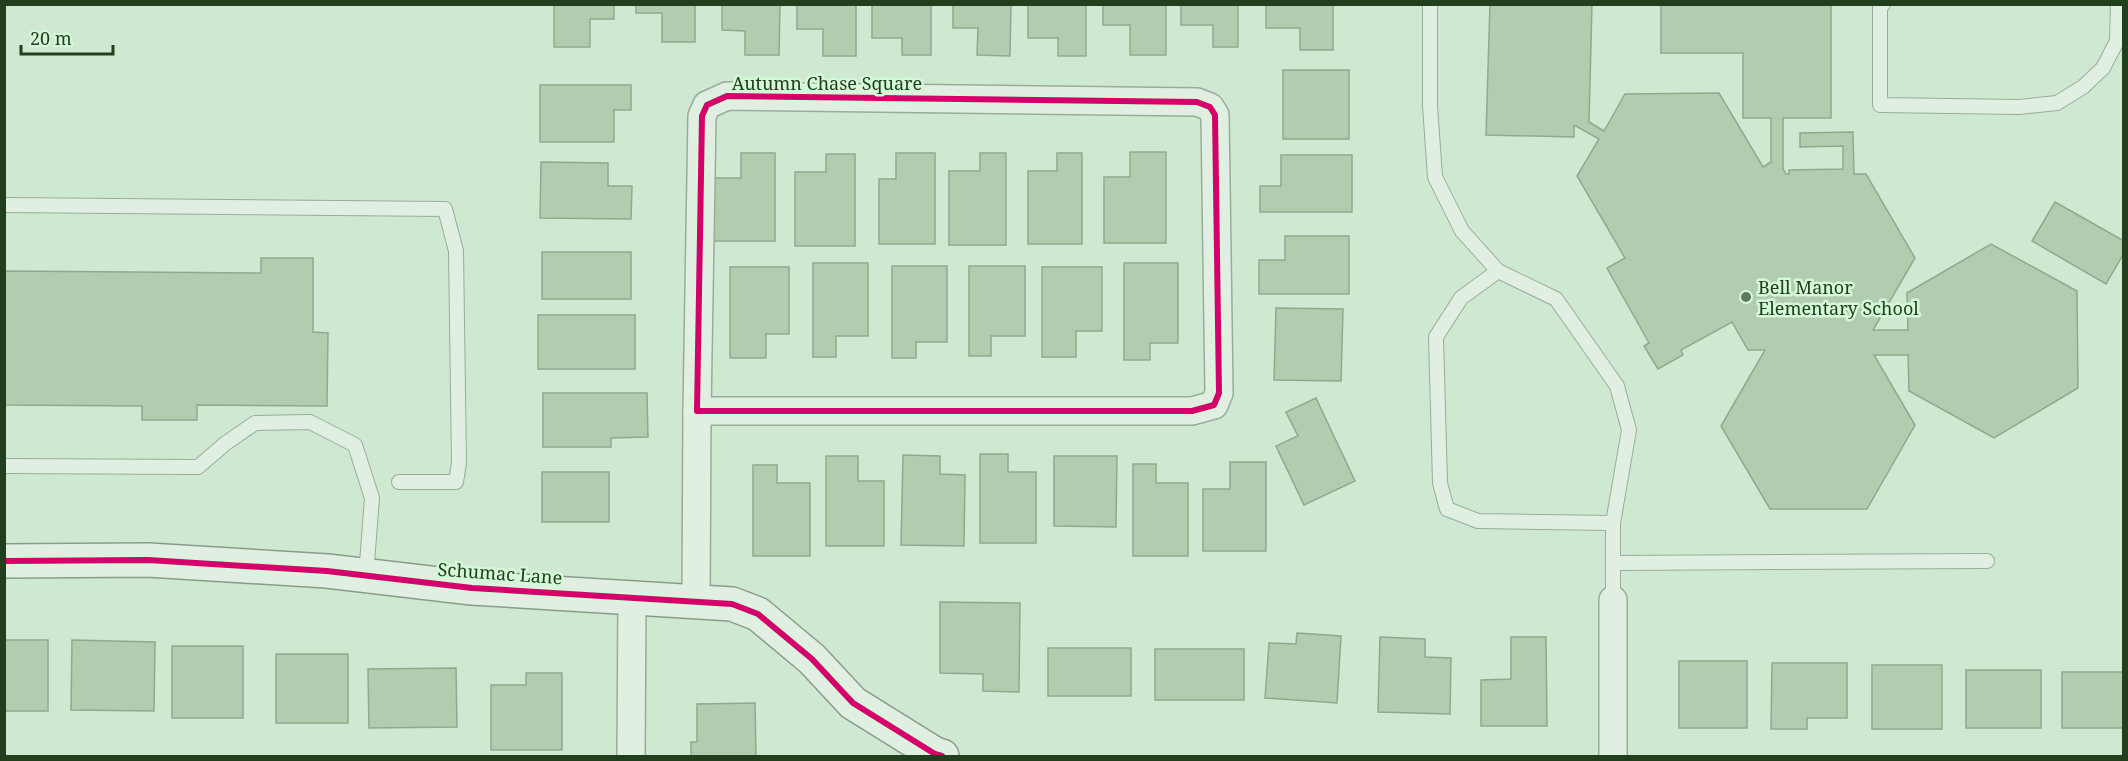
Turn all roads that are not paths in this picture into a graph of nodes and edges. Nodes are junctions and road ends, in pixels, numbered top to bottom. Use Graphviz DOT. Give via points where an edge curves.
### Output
graph roads {
  1 [pos="1430,4"];
  2 [pos="1884,4"];
  3 [pos="2118,4"];
  4 [pos="4,205"];
  5 [pos="1498,271"];
  6 [pos="697,411"];
  7 [pos="4,466"];
  8 [pos="399,482"];
  9 [pos="1613,523"];
  10 [pos="4,561"];
  11 [pos="1987,561"];
  12 [pos="1613,563"];
  13 [pos="366,576"];
  14 [pos="632,598"];
  15 [pos="1613,600"];
  16 [pos="696,601"];
  17 [pos="631,756"];
  18 [pos="942,756"];
  19 [pos="1613,756"];
  1 -- 5 [label="lane" via="1435,177 1462,231"];
  2 -- 3 [label="lane" via="1880,8 1880,105 2019,107 2057,103 2083,87 2103,68 2117,41"];
  4 -- 8 [label="lane" via="445,209 456,251 456,482"];
  5 -- 9 [label="lane" via="1556,299 1617,386 1629,430"];
  5 -- 9 [label="lane" via="1461,298 1436,337 1440,483 1447,509 1478,521"];
  6 -- 6 [label="street, Autumn Chase Square" via="702,116 707,105 727,96 1197,102 1210,107 1215,115 1219,393 1214,405 1192,411"];
  6 -- 16 [label="street, Autumn Chase Square"];
  7 -- 13 [label="lane" via="198,467 255,423 310,422 355,445 372,498"];
  9 -- 12 [label="lane"];
  10 -- 13 [label="street, Schumac Lane" via="148,560"];
  11 -- 12 [label="lane"];
  12 -- 15 [label="lane"];
  13 -- 14 [label="street, Schumac Lane" via="472,588"];
  14 -- 16 [label="street, Schumac Lane"];
  14 -- 17 [label="street"];
  15 -- 19 [label="street"];
  16 -- 18 [label="street, Schumac Lane" via="732,604 758,614 812,659 853,703"];
}
